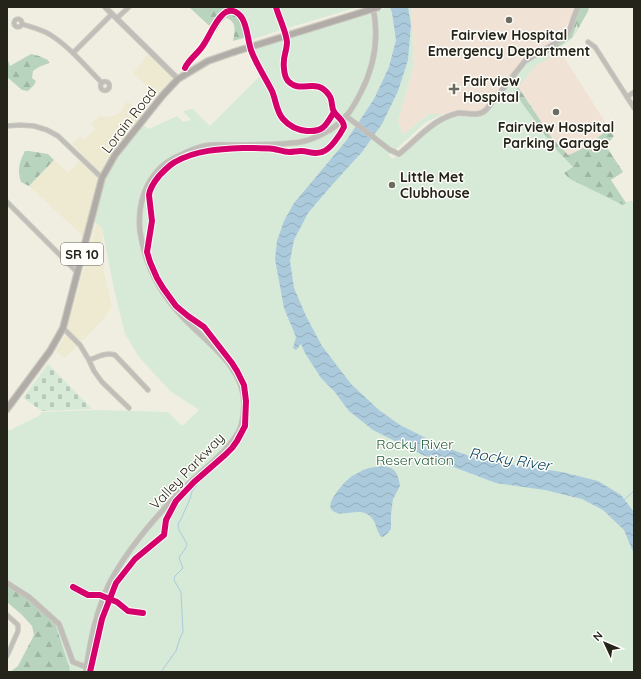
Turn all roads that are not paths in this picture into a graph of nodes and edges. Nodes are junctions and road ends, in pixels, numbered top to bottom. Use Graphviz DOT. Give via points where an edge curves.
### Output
graph roads {
  1 [pos="106,7"];
  2 [pos="129,7"];
  3 [pos="372,7"];
  4 [pos="379,7"];
  5 [pos="578,7"];
  6 [pos="112,14"];
  7 [pos="117,18"];
  8 [pos="22,24"];
  9 [pos="588,42"];
  10 [pos="72,53"];
  11 [pos="178,79"];
  12 [pos="102,83"];
  13 [pos="634,92"];
  14 [pos="627,97"];
  15 [pos="634,108"];
  16 [pos="346,116"];
  17 [pos="7,126"];
  18 [pos="102,178"];
  19 [pos="7,202"];
  20 [pos="77,272"];
  21 [pos="63,328"];
  22 [pos="89,360"];
  23 [pos="148,390"];
  24 [pos="129,408"];
  25 [pos="7,409"];
  26 [pos="7,583"];
  27 [pos="7,615"];
  28 [pos="7,656"];
  29 [pos="86,669"];
  1 -- 6 [label="street"];
  2 -- 7 [label="street"];
  3 -- 16 [label="street, Valley Parkway" via="375,17 375,51 364,87"];
  4 -- 11 [label="main road, Lorain Road / SR 10, bridge" via="208,61"];
  5 -- 16 [label="street" via="567,35 525,61 486,110 482,113 458,113 442,119 428,127 399,154"];
  6 -- 7 [label="street"];
  6 -- 10 [label="street"];
  7 -- 11 [label="street"];
  8 -- 10 [label="street" via="49,34"];
  9 -- 14 [label="street" via="595,47"];
  10 -- 12 [label="street"];
  11 -- 18 [label="main road, Lorain Road / SR 10" via="114,155"];
  13 -- 14 [label="street"];
  14 -- 15 [label="street"];
  16 -- 29 [label="street, Valley Parkway" via="324,133 303,142 207,145 193,149 169,161 146,187 140,225 144,251 154,278 177,312 227,361 237,376 244,401 243,413 236,437 162,510 119,567 96,619"];
  17 -- 18 [label="street" via="34,126 58,136"];
  18 -- 20 [label="main road, Lorain Road / SR 10"];
  19 -- 20 [label="street"];
  20 -- 21 [label="main road, Lorain Road / SR 10"];
  21 -- 22 [label="street" via="80,345"];
  21 -- 25 [label="main road, Lorain Road / SR 10" via="50,351"];
  22 -- 23 [label="street" via="106,353 114,355"];
  22 -- 24 [label="street" via="102,382"];
  26 -- 29 [label="street" via="29,597 59,624 73,662"];
  27 -- 28 [label="street" via="18,625 18,631"];
}
